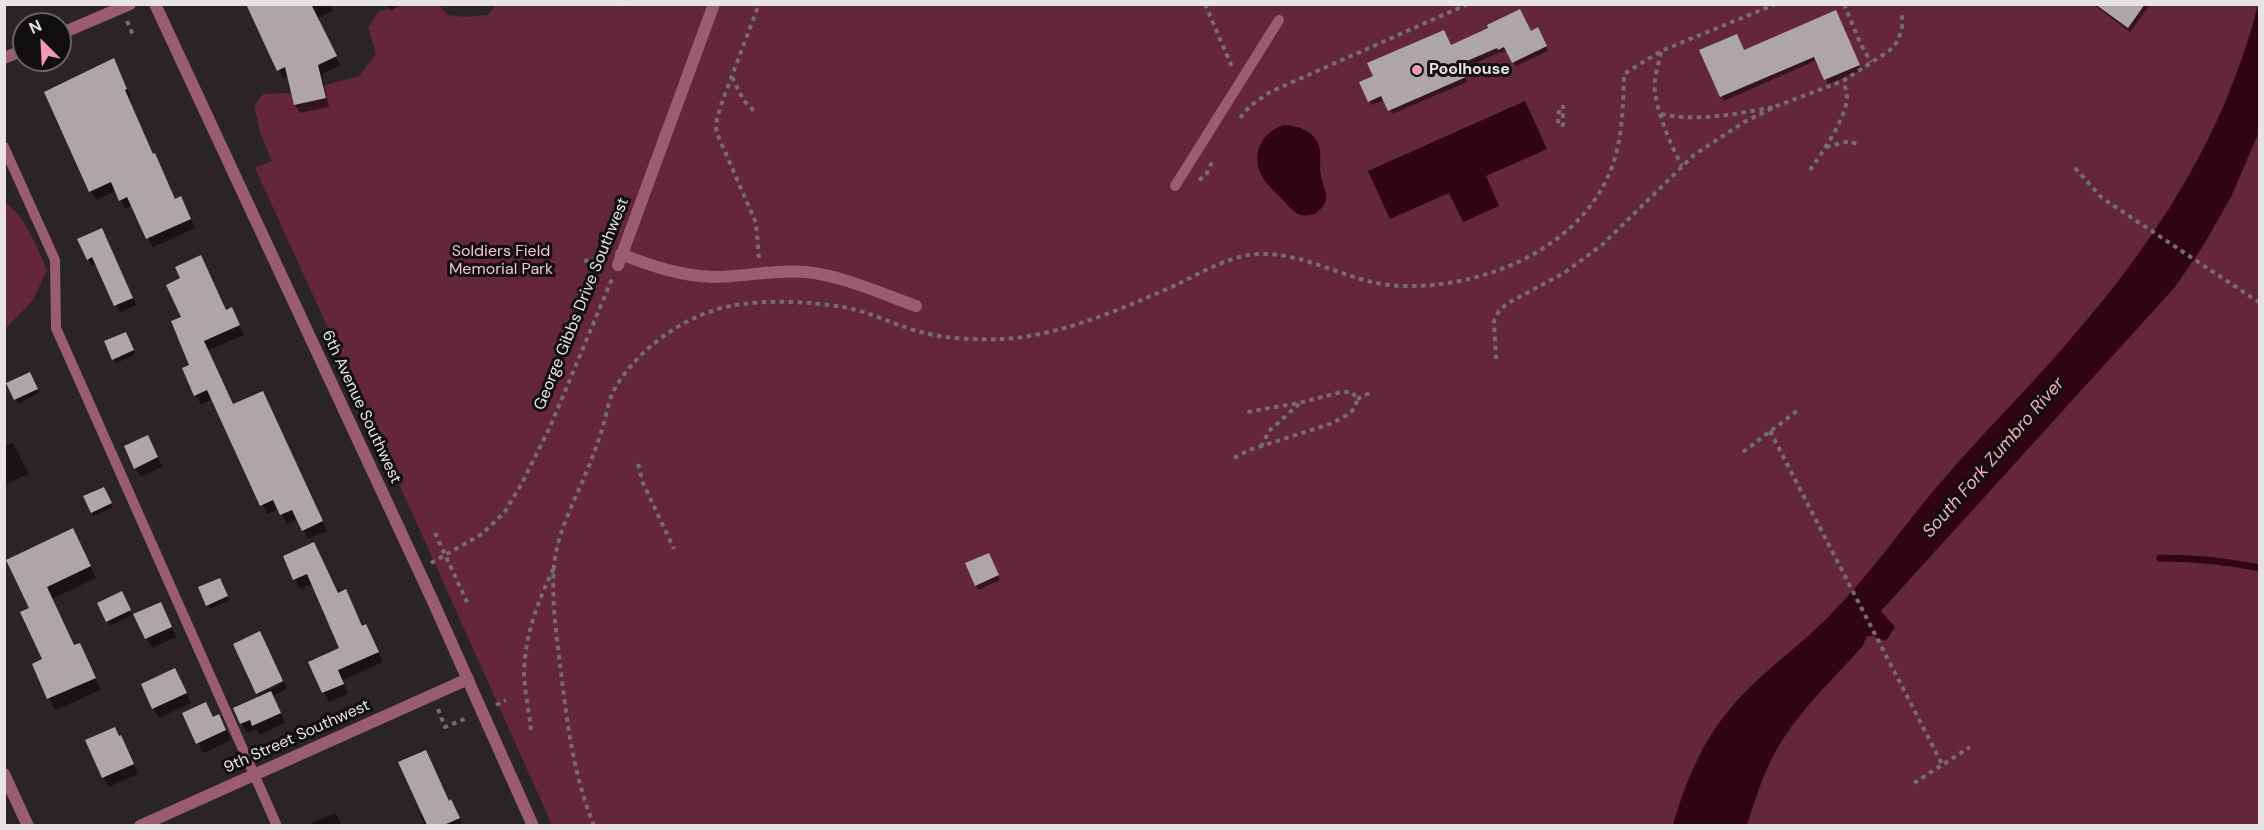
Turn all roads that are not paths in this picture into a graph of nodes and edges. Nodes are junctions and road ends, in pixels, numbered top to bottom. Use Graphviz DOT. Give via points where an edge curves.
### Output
graph roads {
  1 [pos="130,4"];
  2 [pos="155,4"];
  3 [pos="714,4"];
  4 [pos="1279,20"];
  5 [pos="72,29"];
  6 [pos="4,147"];
  7 [pos="1175,186"];
  8 [pos="916,306"];
  9 [pos="468,679"];
  10 [pos="4,774"];
  11 [pos="255,774"];
  12 [pos="28,825"];
  13 [pos="140,825"];
  14 [pos="277,825"];
  15 [pos="533,825"];
  1 -- 5 [label="street"];
  2 -- 9 [label="street, 6th Avenue Southwest"];
  3 -- 8 [label="street, George Gibbs Drive Southwest" via="619,259 714,277 780,271 827,276"];
  4 -- 7 [label="lane"];
  6 -- 11 [label="lane" via="54,260 56,328"];
  9 -- 11 [label="street, 9th Street Southwest"];
  9 -- 15 [label="street, 6th Avenue Southwest"];
  10 -- 12 [label="street"];
  11 -- 13 [label="street, 9th Street Southwest"];
  11 -- 14 [label="lane"];
}
